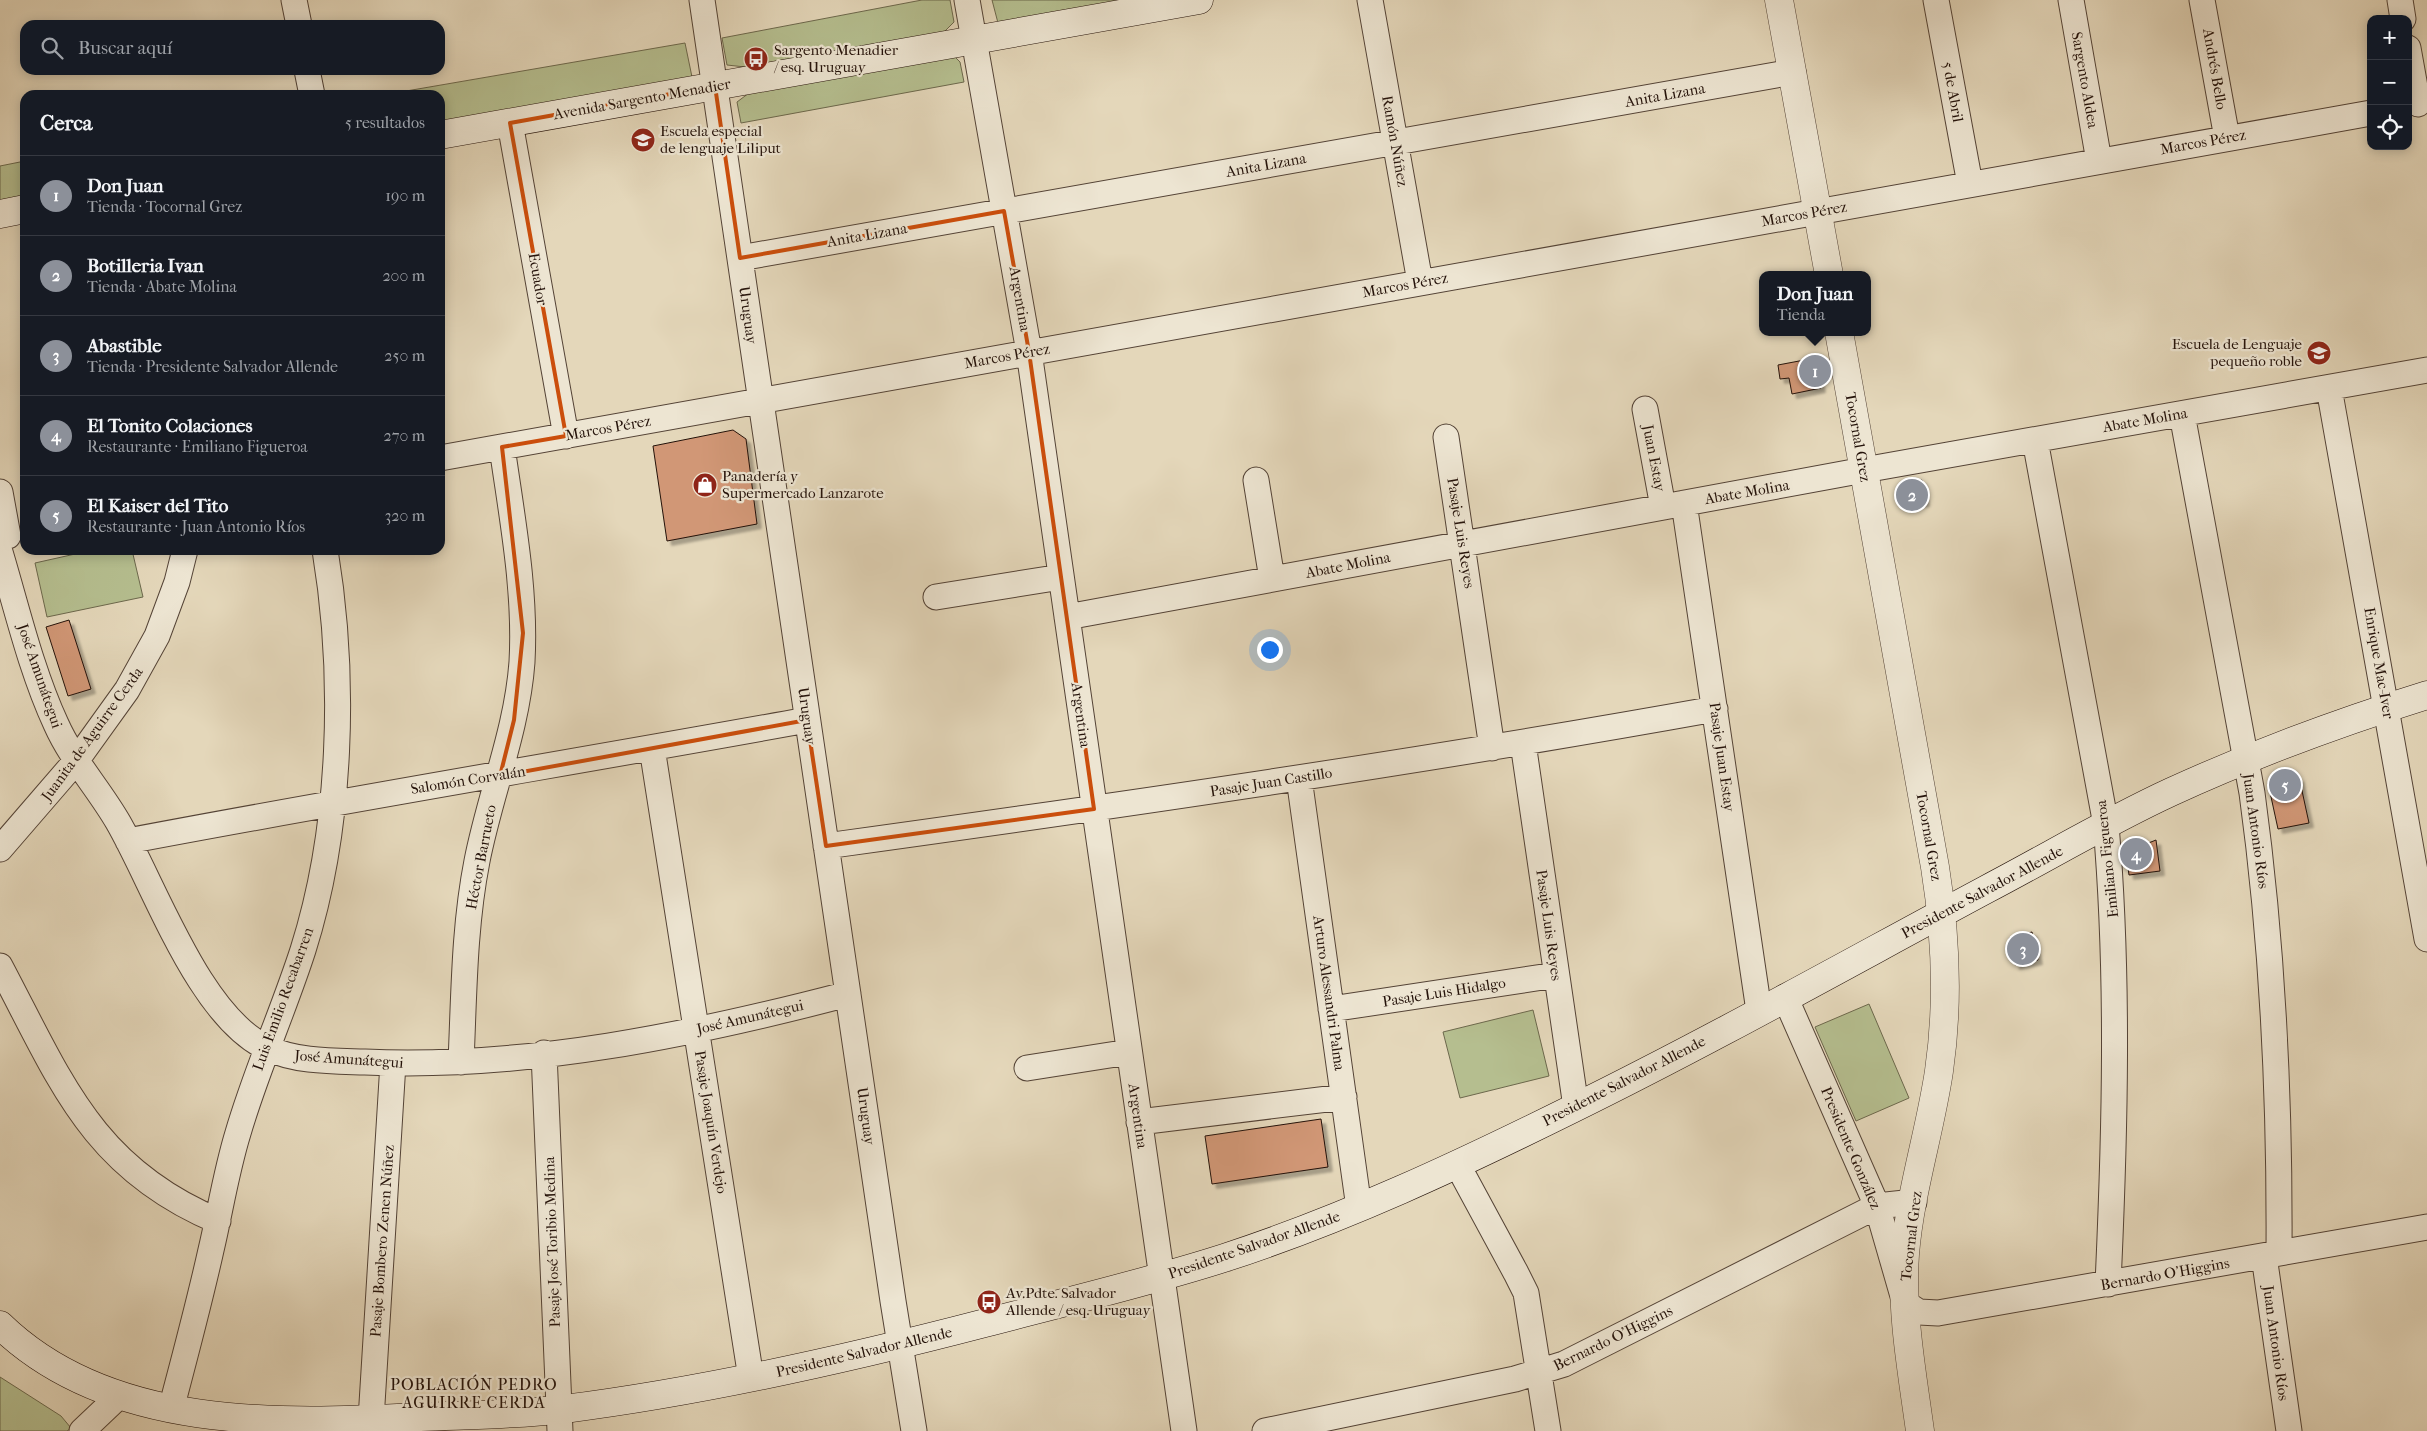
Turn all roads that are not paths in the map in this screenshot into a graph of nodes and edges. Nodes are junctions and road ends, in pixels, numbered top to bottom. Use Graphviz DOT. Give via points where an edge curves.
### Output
graph roads {
  1 [pos="294,0"];
  2 [pos="702,0"];
  3 [pos="967,0"];
  4 [pos="1199,0"];
  5 [pos="1370,0"];
  6 [pos="1779,0"];
  7 [pos="1936,0"];
  8 [pos="2070,0"];
  9 [pos="2202,0"];
  10 [pos="2400,0"];
  11 [pos="2402,15"];
  12 [pos="298,20"];
  13 [pos="974,40"];
  14 [pos="2410,60"];
  15 [pos="1793,72"];
  16 [pos="308,75"];
  17 [pos="715,86"];
  18 [pos="311,90"];
  19 [pos="2418,105"];
  20 [pos="2367,114"];
  21 [pos="510,123"];
  22 [pos="445,134"];
  23 [pos="2227,138"];
  24 [pos="1396,142"];
  25 [pos="2099,161"];
  26 [pos="1970,184"];
  27 [pos="20,210"];
  28 [pos="1004,211"];
  29 [pos="1818,211"];
  30 [pos="0,214"];
  31 [pos="740,258"];
  32 [pos="1828,271"];
  33 [pos="1420,282"];
  34 [pos="1841,336"];
  35 [pos="1029,352"];
  36 [pos="2427,370"];
  37 [pos="2329,388"];
  38 [pos="761,400"];
  39 [pos="1645,409"];
  40 [pos="2182,414"];
  41 [pos="566,436"];
  42 [pos="1446,437"];
  43 [pos="2035,440"];
  44 [pos="502,447"];
  45 [pos="445,457"];
  46 [pos="1864,470"];
  47 [pos="1256,480"];
  48 [pos="0,492"];
  49 [pos="1674,505"];
  50 [pos="8,540"];
  51 [pos="1463,544"];
  52 [pos="184,555"];
  53 [pos="326,555"];
  54 [pos="1061,577"];
  55 [pos="1272,579"];
  56 [pos="936,596"];
  57 [pos="1067,617"];
  58 [pos="2427,695"];
  59 [pos="2387,708"];
  60 [pos="1715,710"];
  61 [pos="808,720"];
  62 [pos="1523,743"];
  63 [pos="652,748"];
  64 [pos="1492,748"];
  65 [pos="2245,760"];
  66 [pos="76,762"];
  67 [pos="500,776"];
  68 [pos="1299,778"];
  69 [pos="331,802"];
  70 [pos="1094,809"];
  71 [pos="2106,825"];
  72 [pos="128,841"];
  73 [pos="826,846"];
  74 [pos="0,849"];
  75 [pos="1942,913"];
  76 [pos="2427,939"];
  77 [pos="0,966"];
  78 [pos="1556,975"];
  79 [pos="848,994"];
  80 [pos="1784,997"];
  81 [pos="1331,1009"];
  82 [pos="1760,1011"];
  83 [pos="697,1030"];
  84 [pos="266,1048"];
  85 [pos="1129,1052"];
  86 [pos="544,1053"];
  87 [pos="461,1062"];
  88 [pos="393,1063"];
  89 [pos="1027,1068"];
  90 [pos="1344,1097"];
  91 [pos="1576,1107"];
  92 [pos="1139,1122"];
  93 [pos="1457,1164"];
  94 [pos="1914,1202"];
  95 [pos="1877,1206"];
  96 [pos="1359,1208"];
  97 [pos="218,1222"];
  98 [pos="2427,1227"];
  99 [pos="2272,1254"];
  100 [pos="1162,1277"];
  101 [pos="2108,1284"];
  102 [pos="1905,1303"];
  103 [pos="0,1325"];
  104 [pos="899,1345"];
  105 [pos="1540,1372"];
  106 [pos="751,1378"];
  107 [pos="120,1395"];
  108 [pos="171,1409"];
  109 [pos="371,1420"];
  110 [pos="559,1421"];
  111 [pos="306,1425"];
  112 [pos="82,1431"];
  113 [pos="914,1431"];
  114 [pos="1184,1431"];
  115 [pos="1265,1431"];
  116 [pos="1548,1431"];
  117 [pos="1920,1431"];
  118 [pos="2289,1431"];
  1 -- 12 [label="street"];
  2 -- 17 [label="street, Uruguay"];
  3 -- 13 [label="street, Argentina"];
  4 -- 13 [label="main road, Avenida Sargento Menadier"];
  5 -- 24 [label="street, Ramón Núñez"];
  6 -- 15 [label="main road"];
  7 -- 26 [label="street, 5 de Abril"];
  8 -- 25 [label="street, Sargento Aldea"];
  9 -- 23 [label="street, Andrés Bello"];
  10 -- 11 [label="street"];
  13 -- 17 [label="main road, Avenida Sargento Menadier"];
  13 -- 28 [label="street, Argentina"];
  14 -- 19 [label="street"];
  15 -- 24 [label="street, Anita Lizana"];
  15 -- 29 [label="main road"];
  16 -- 18 [label="street"];
  17 -- 21 [label="main road, Avenida Sargento Menadier"];
  17 -- 31 [label="street, Uruguay"];
  20 -- 23 [label="street, Marcos Pérez"];
  21 -- 22 [label="main road, Avenida Sargento Menadier"];
  21 -- 41 [label="street, Ecuador"];
  23 -- 25 [label="street, Marcos Pérez"];
  24 -- 28 [label="street, Anita Lizana"];
  24 -- 33 [label="street, Ramón Núñez"];
  25 -- 26 [label="street, Marcos Pérez"];
  26 -- 29 [label="street, Marcos Pérez"];
  27 -- 30 [label="main road"];
  28 -- 31 [label="street, Anita Lizana"];
  28 -- 35 [label="street, Argentina"];
  29 -- 32 [label="main road"];
  29 -- 33 [label="street, Marcos Pérez"];
  31 -- 38 [label="street, Uruguay"];
  33 -- 35 [label="street, Marcos Pérez"];
  34 -- 46 [label="main road, Tocornal Grez"];
  35 -- 38 [label="street, Marcos Pérez"];
  35 -- 54 [label="street, Argentina"];
  36 -- 37 [label="street, Abate Molina"];
  37 -- 40 [label="street, Abate Molina"];
  37 -- 59 [label="street, Enrique Mac-Iver"];
  38 -- 41 [label="street, Marcos Pérez"];
  38 -- 61 [label="street, Uruguay"];
  39 -- 49 [label="street, Juan Estay"];
  40 -- 43 [label="street, Abate Molina"];
  40 -- 65 [label="street, Juan Antonio Ríos"];
  41 -- 44 [label="street, Marcos Pérez"];
  42 -- 51 [label="street, Pasaje Luis Reyes"];
  43 -- 46 [label="street, Abate Molina"];
  43 -- 71 [label="street, Emiliano Figueroa"];
  44 -- 45 [label="street, Marcos Pérez"];
  44 -- 67 [label="street, Héctor Barrueto" via="519,572 522,633 521,672 514,720"];
  46 -- 49 [label="street, Abate Molina"];
  46 -- 75 [label="main road, Tocornal Grez"];
  47 -- 55 [label="street"];
  48 -- 50 [label="street, José Amunátegui"];
  49 -- 51 [label="street, Abate Molina"];
  49 -- 60 [label="street, Pasaje Juan Estay"];
  50 -- 66 [label="street, José Amunátegui" via="40,685"];
  51 -- 55 [label="street, Abate Molina"];
  51 -- 64 [label="street, Pasaje Luis Reyes"];
  52 -- 66 [label="street, Juanita de Aguirre Cerda" via="168,609 144,662"];
  53 -- 69 [label="street, Luis Emilio Recabarren" via="338,685 338,729"];
  54 -- 56 [label="street"];
  54 -- 57 [label="street, Argentina"];
  55 -- 57 [label="street, Abate Molina"];
  57 -- 70 [label="street, Argentina"];
  58 -- 59 [label="main road, Presidente Salvador Allende"];
  59 -- 65 [label="main road, Presidente Salvador Allende"];
  59 -- 76 [label="street, Enrique Mac-Iver"];
  60 -- 62 [label="street, Pasaje Juan Castillo"];
  60 -- 82 [label="street, Pasaje Juan Estay"];
  61 -- 63 [label="street, Salomón Corvalán"];
  61 -- 73 [label="street, Uruguay"];
  62 -- 64 [label="street, Pasaje Juan Castillo"];
  62 -- 78 [label="street, Pasaje Luis Reyes"];
  63 -- 67 [label="street, Salomón Corvalán"];
  63 -- 83 [label="street, Pasaje Joaquín Verdejo"];
  64 -- 68 [label="street, Pasaje Juan Castillo"];
  65 -- 71 [label="main road, Presidente Salvador Allende"];
  65 -- 99 [label="street, Juan Antonio Ríos" via="2259,848 2270,954 2278,1103"];
  66 -- 72 [label="street, José Amunátegui" via="105,801"];
  66 -- 74 [label="street, Juanita de Aguirre Cerda"];
  67 -- 69 [label="street, Salomón Corvalán"];
  67 -- 87 [label="street, Héctor Barrueto" via="487,818 471,899"];
  68 -- 70 [label="street, Pasaje Juan Castillo"];
  68 -- 81 [label="street, Arturo Alessandri Palma"];
  69 -- 72 [label="street, Salomón Corvalán"];
  69 -- 84 [label="street, Luis Emilio Recabarren" via="312,918"];
  70 -- 73 [label="street, Pasaje Juan Castillo"];
  70 -- 85 [label="street, Argentina"];
  71 -- 75 [label="main road, Presidente Salvador Allende"];
  71 -- 101 [label="street, Emiliano Figueroa" via="2115,997"];
  72 -- 84 [label="street, José Amunátegui" via="208,990 239,1029"];
  73 -- 79 [label="street, Uruguay"];
  75 -- 80 [label="main road, Presidente Salvador Allende"];
  75 -- 94 [label="main road, Tocornal Grez" via="1946,996 1944,1034"];
  77 -- 97 [label="street" via="73,1102 101,1140 147,1183"];
  78 -- 81 [label="street, Pasaje Luis Hidalgo"];
  78 -- 91 [label="street, Pasaje Luis Reyes"];
  79 -- 83 [label="street, José Amunátegui"];
  79 -- 104 [label="street, Uruguay"];
  80 -- 82 [label="main road, Presidente Salvador Allende"];
  80 -- 95 [label="street, Presidente González"];
  81 -- 90 [label="street, Arturo Alessandri Palma"];
  82 -- 91 [label="main road, Presidente Salvador Allende"];
  83 -- 86 [label="street, José Amunátegui"];
  83 -- 106 [label="street, Pasaje Joaquín Verdejo"];
  84 -- 88 [label="street, José Amunátegui" via="292,1057"];
  84 -- 97 [label="street, Luis Emilio Recabarren" via="236,1137"];
  85 -- 89 [label="street"];
  85 -- 92 [label="street, Argentina"];
  86 -- 87 [label="street, José Amunátegui"];
  86 -- 110 [label="street, Pasaje José Toribio Medina"];
  87 -- 88 [label="street, José Amunátegui"];
  88 -- 109 [label="street, Pasaje Bombero Zenen Núñez"];
  90 -- 92 [label="street"];
  90 -- 96 [label="street, Arturo Alessandri Palma"];
  91 -- 93 [label="main road, Presidente Salvador Allende"];
  92 -- 100 [label="street, Argentina"];
  93 -- 96 [label="main road, Presidente Salvador Allende"];
  93 -- 105 [label="street" via="1522,1283"];
  94 -- 95 [label="street, Bernardo O'Higgins"];
  94 -- 102 [label="main road, Tocornal Grez" via="1906,1252"];
  95 -- 102 [label="street, Presidente González"];
  95 -- 105 [label="street, Bernardo O'Higgins" via="1591,1351"];
  96 -- 100 [label="main road, Presidente Salvador Allende"];
  97 -- 108 [label="street, Luis Emilio Recabarren"];
  98 -- 99 [label="street, Bernardo O'Higgins"];
  99 -- 101 [label="street, Bernardo O'Higgins"];
  99 -- 118 [label="street, Juan Antonio Ríos"];
  100 -- 104 [label="main road, Presidente Salvador Allende"];
  100 -- 114 [label="street, Argentina"];
  101 -- 102 [label="street, Bernardo O'Higgins" via="1928,1314 1918,1312"];
  102 -- 117 [label="main road, Tocornal Grez"];
  103 -- 107 [label="main road, Presidente Salvador Allende" via="48,1363"];
  104 -- 106 [label="main road, Presidente Salvador Allende"];
  104 -- 113 [label="street, Uruguay"];
  105 -- 115 [label="street, Bernardo O'Higgins"];
  105 -- 116 [label="street"];
  106 -- 110 [label="main road, Presidente Salvador Allende"];
  107 -- 108 [label="main road, Presidente Salvador Allende"];
  107 -- 112 [label="street"];
  108 -- 111 [label="main road, Presidente Salvador Allende"];
  109 -- 110 [label="main road, Presidente Salvador Allende"];
  109 -- 111 [label="main road, Presidente Salvador Allende"];
}
